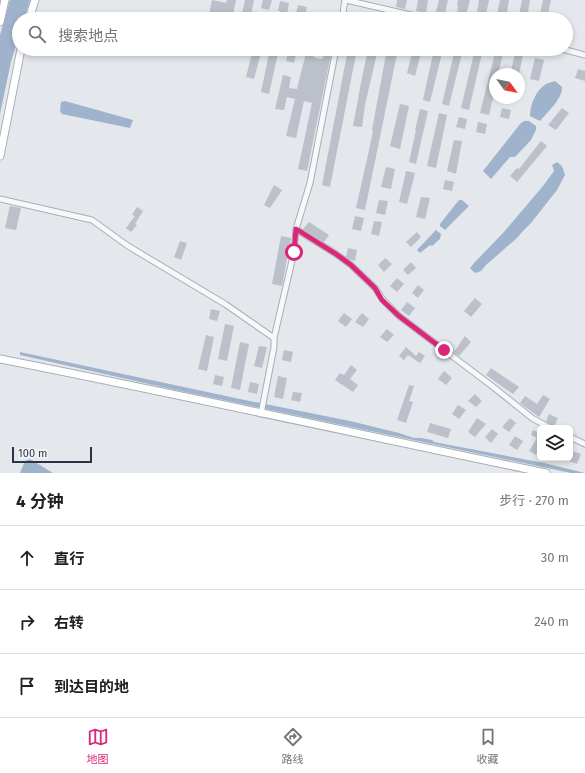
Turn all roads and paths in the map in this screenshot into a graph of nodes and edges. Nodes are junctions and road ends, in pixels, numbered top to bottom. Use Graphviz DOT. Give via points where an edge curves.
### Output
graph roads {
  1 [pos="5,0"];
  2 [pos="35,0"];
  3 [pos="346,0"];
  4 [pos="31,12"];
  5 [pos="343,12"];
  6 [pos="398,12"];
  7 [pos="0,22"];
  8 [pos="573,52"];
  9 [pos="585,55"];
  10 [pos="20,56"];
  11 [pos="335,56"];
  12 [pos="0,156"];
  13 [pos="0,199"];
  14 [pos="296,229"];
  15 [pos="274,338"];
  16 [pos="0,359"];
  17 [pos="261,412"];
  18 [pos="545,425"];
  19 [pos="573,438"];
  20 [pos="585,444"];
  21 [pos="546,473"];
  1 -- 7 [label="street"];
  2 -- 4 [label="street"];
  3 -- 5 [label="street"];
  3 -- 6 [label="street"];
  8 -- 9 [label="street"];
  10 -- 12 [label="street"];
  11 -- 14 [label="street" via="310,183"];
  13 -- 15 [label="street" via="92,220 128,246 225,304"];
  14 -- 15 [label="street" via="294,252"];
  14 -- 18 [label="street" via="351,265 399,316"];
  15 -- 17 [label="street"];
  16 -- 17 [label="street"];
  17 -- 21 [label="street"];
  19 -- 20 [label="street"];
}
